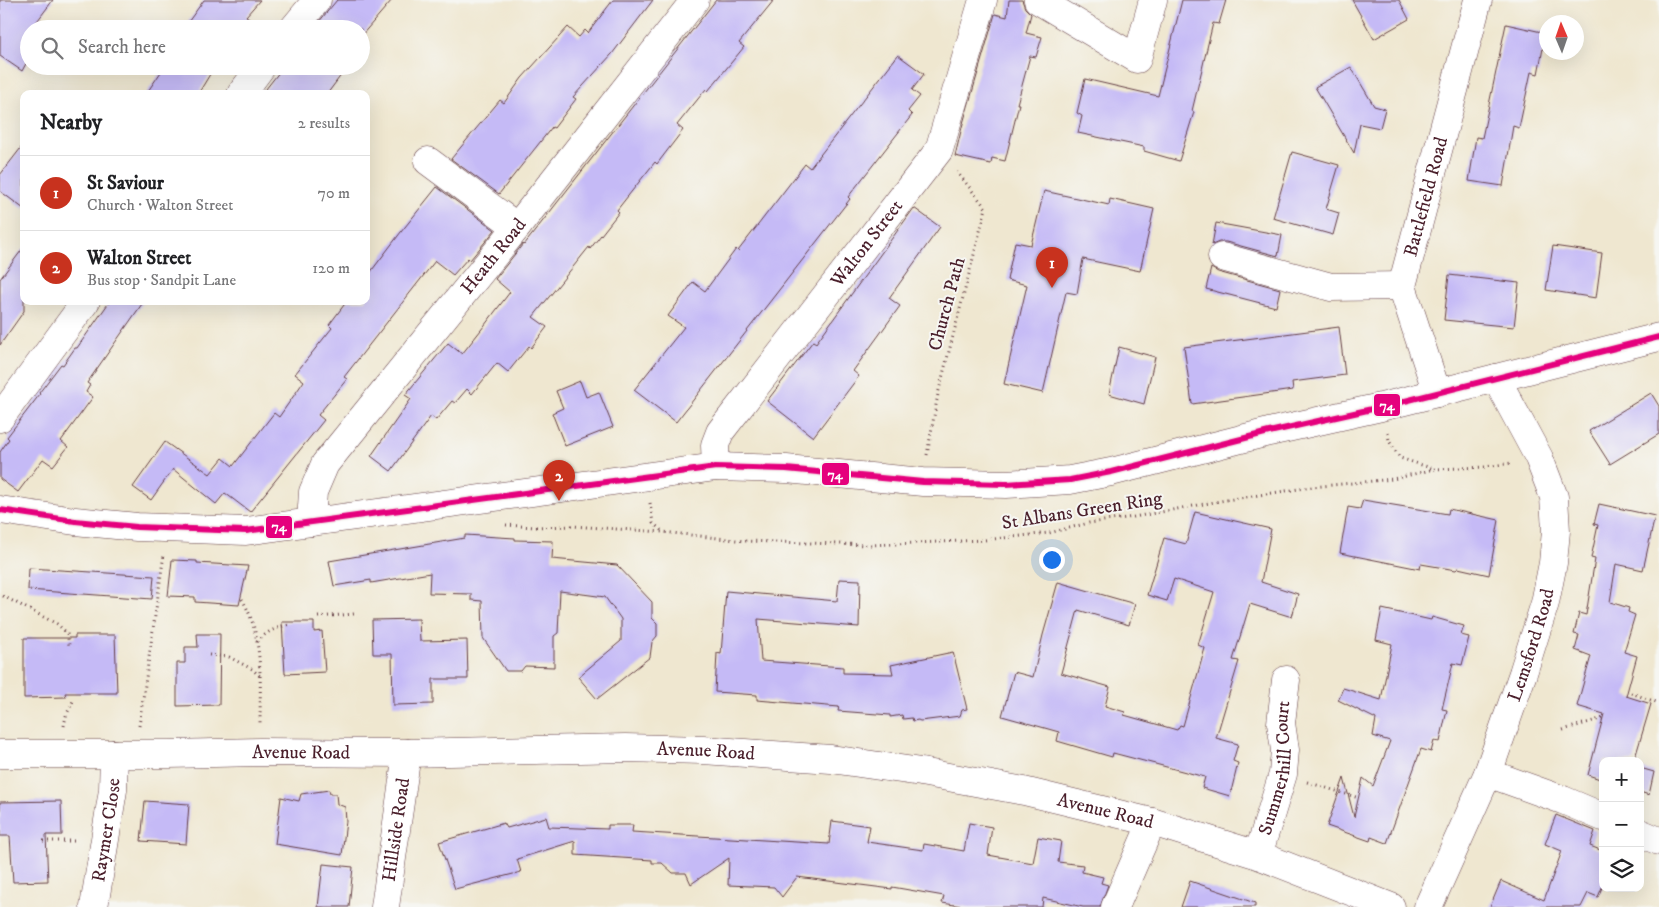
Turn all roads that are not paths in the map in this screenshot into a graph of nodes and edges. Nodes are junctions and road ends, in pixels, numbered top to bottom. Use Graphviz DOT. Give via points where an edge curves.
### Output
graph roads {
  1 [pos="317,0"];
  2 [pos="695,0"];
  3 [pos="983,0"];
  4 [pos="1038,0"];
  5 [pos="1152,0"];
  6 [pos="1478,0"];
  7 [pos="300,20"];
  8 [pos="255,75"];
  9 [pos="244,90"];
  10 [pos="428,160"];
  11 [pos="517,227"];
  12 [pos="1222,257"];
  13 [pos="1402,286"];
  14 [pos="83,305"];
  15 [pos="1659,337"];
  16 [pos="1496,378"];
  17 [pos="1437,393"];
  18 [pos="0,418"];
  19 [pos="716,467"];
  20 [pos="0,510"];
  21 [pos="312,522"];
  22 [pos="1286,680"];
  23 [pos="406,753"];
  24 [pos="0,754"];
  25 [pos="114,754"];
  26 [pos="1488,773"];
  27 [pos="1599,815"];
  28 [pos="1152,822"];
  29 [pos="1644,835"];
  30 [pos="1659,841"];
  31 [pos="1258,855"];
  32 [pos="94,907"];
  33 [pos="385,907"];
  34 [pos="1116,907"];
  35 [pos="1391,907"];
  36 [pos="1428,907"];
  1 -- 7 [label="street"];
  2 -- 11 [label="street, Heath Road"];
  3 -- 19 [label="street, Walton Street" via="939,150 720,432 715,445"];
  4 -- 5 [label="street" via="1137,59"];
  6 -- 13 [label="street, Battlefield Road"];
  8 -- 9 [label="street"];
  10 -- 11 [label="street"];
  11 -- 21 [label="street, Heath Road" via="325,464 313,492"];
  12 -- 13 [label="street" via="1331,287"];
  13 -- 17 [label="street"];
  14 -- 18 [label="street"];
  15 -- 16 [label="street"];
  16 -- 17 [label="street"];
  16 -- 26 [label="street, Lemsford Road" via="1539,458 1554,497 1556,530 1545,603"];
  17 -- 19 [label="street" via="1078,478 1006,484 923,482 786,469"];
  19 -- 21 [label="street"];
  20 -- 21 [label="street" via="75,522 153,528 246,531"];
  22 -- 31 [label="street, Summerhill Court" via="1281,723 1285,750 1283,774"];
  23 -- 25 [label="street, Avenue Road"];
  23 -- 28 [label="street, Avenue Road" via="625,748 831,758 1024,791"];
  23 -- 33 [label="street, Hillside Road"];
  24 -- 25 [label="street, Avenue Road"];
  25 -- 32 [label="street, Raymer Close" via="113,790"];
  26 -- 27 [label="street"];
  26 -- 36 [label="street, Lemsford Road"];
  28 -- 31 [label="street, Avenue Road"];
  28 -- 34 [label="street"];
  29 -- 30 [label="street"];
  31 -- 35 [label="street, Avenue Road"];
}
